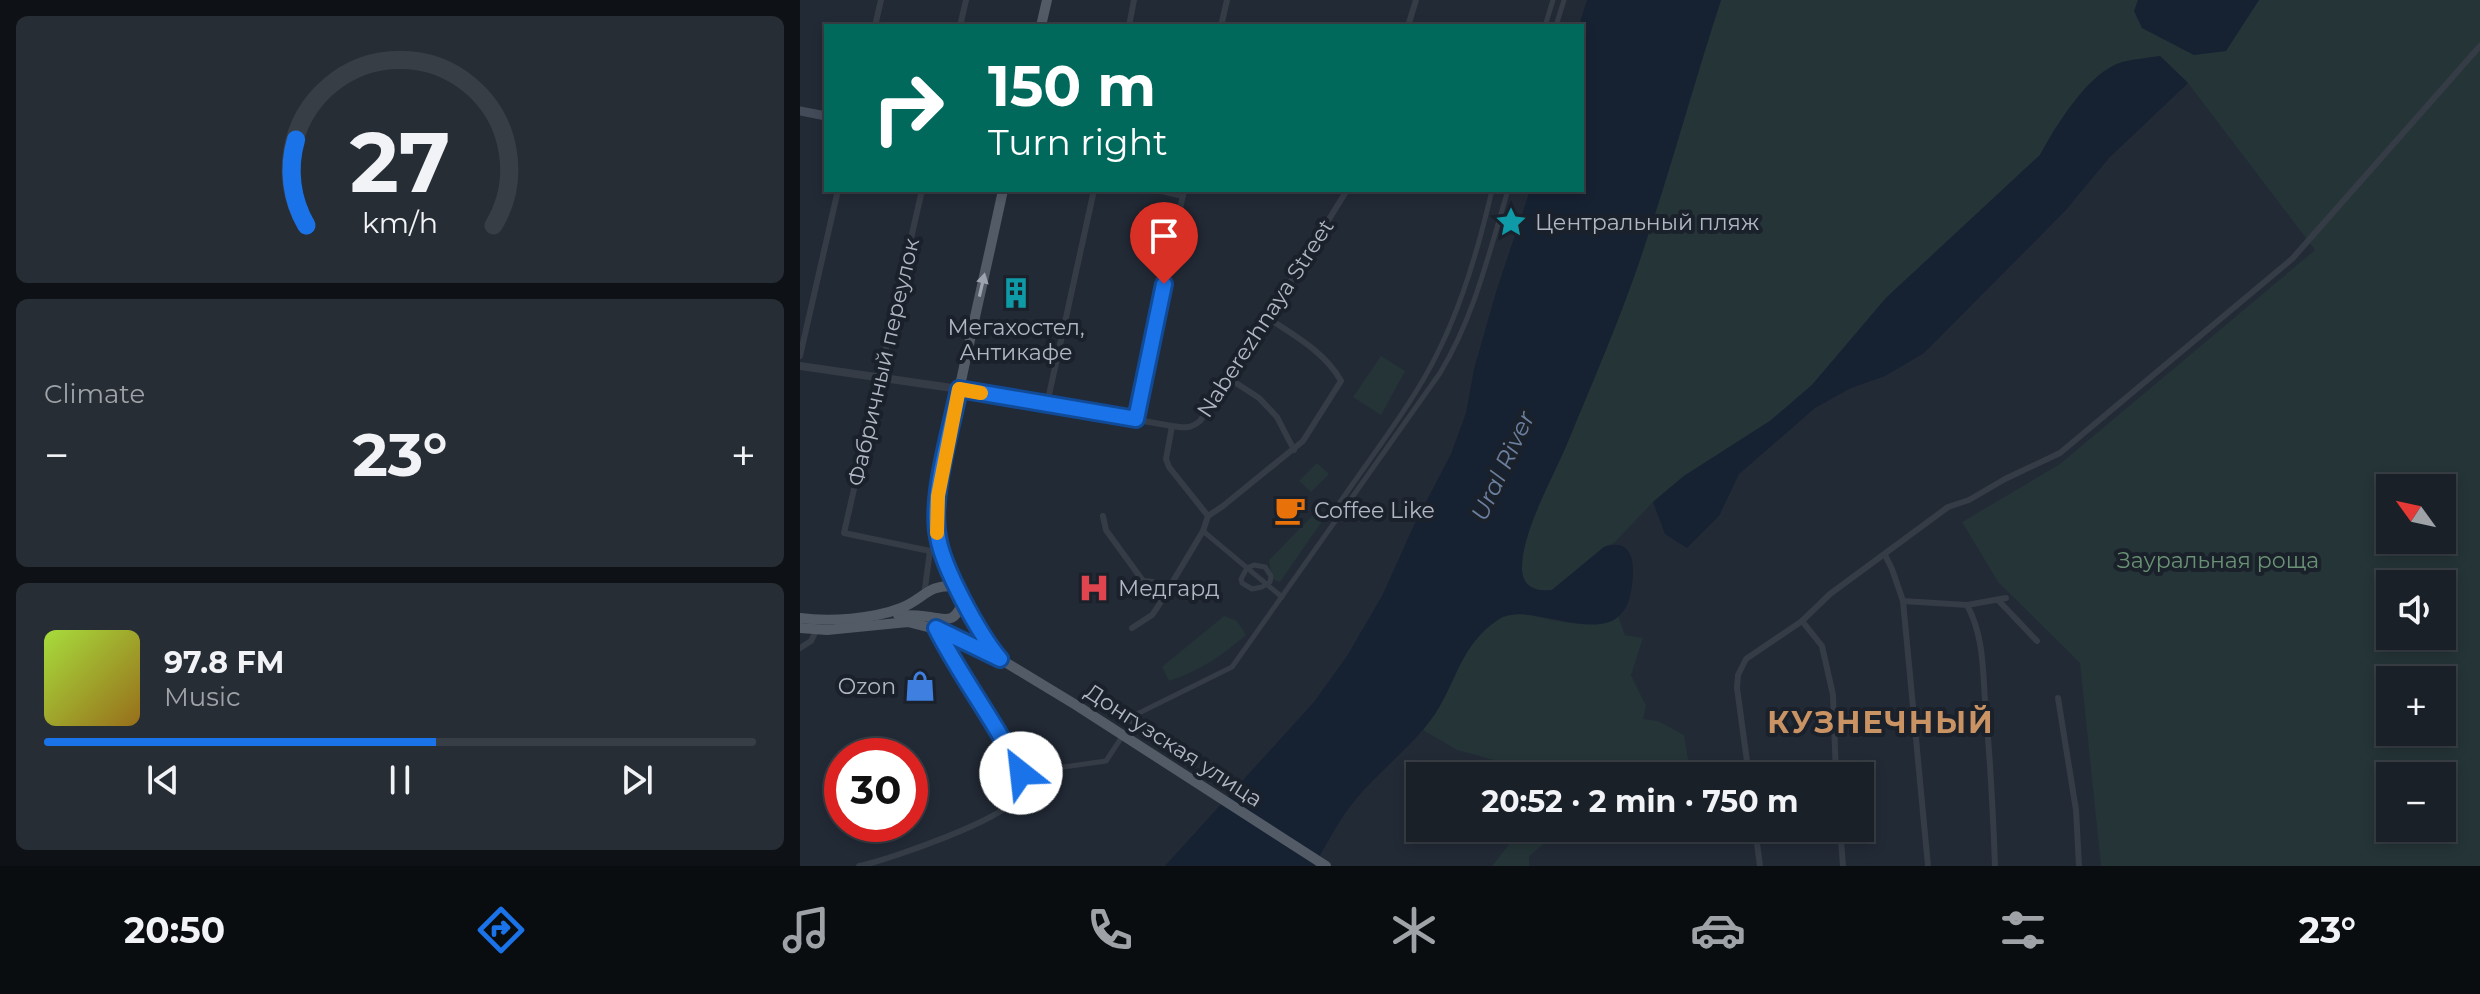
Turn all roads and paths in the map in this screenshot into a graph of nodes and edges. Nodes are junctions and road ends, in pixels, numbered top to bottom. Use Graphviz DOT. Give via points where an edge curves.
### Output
graph roads {
  1 [pos="881,0"];
  2 [pos="966,0"];
  3 [pos="1047,0"];
  4 [pos="1134,0"];
  5 [pos="1227,0"];
  6 [pos="1416,0"];
  7 [pos="1553,0"];
  8 [pos="1564,0"];
  9 [pos="1549,12"];
  10 [pos="1560,15"];
  11 [pos="875,24"];
  12 [pos="960,24"];
  13 [pos="1041,24"];
  14 [pos="1129,24"];
  15 [pos="1221,24"];
  16 [pos="1409,24"];
  17 [pos="1546,24"];
  18 [pos="1557,24"];
  19 [pos="2480,46"];
  20 [pos="800,111"];
  21 [pos="824,116"];
  22 [pos="838,192"];
  23 [pos="922,192"];
  24 [pos="1003,192"];
  25 [pos="1094,192"];
  26 [pos="1346,192"];
  27 [pos="1491,192"];
  28 [pos="1507,192"];
  29 [pos="1183,193"];
  30 [pos="1486,211"];
  31 [pos="1500,215"];
  32 [pos="1474,257"];
  33 [pos="1487,261"];
  34 [pos="1460,302"];
  35 [pos="1472,307"];
  36 [pos="1268,318"];
  37 [pos="800,356"];
  38 [pos="800,366"];
  39 [pos="879,378"];
  40 [pos="1230,379"];
  41 [pos="959,389"];
  42 [pos="1047,404"];
  43 [pos="1136,419"];
  44 [pos="1172,426"];
  45 [pos="1294,450"];
  46 [pos="1343,509"];
  47 [pos="1103,516"];
  48 [pos="1208,516"];
  49 [pos="1203,531"];
  50 [pos="935,550"];
  51 [pos="1885,555"];
  52 [pos="1247,568"];
  53 [pos="1267,585"];
  54 [pos="958,587"];
  55 [pos="1168,591"];
  56 [pos="1282,597"];
  57 [pos="963,599"];
  58 [pos="1903,601"];
  59 [pos="1967,605"];
  60 [pos="929,608"];
  61 [pos="800,618"];
  62 [pos="1802,621"];
  63 [pos="800,628"];
  64 [pos="1132,628"];
  65 [pos="817,629"];
  66 [pos="2037,641"];
  67 [pos="800,648"];
  68 [pos="1000,659"];
  69 [pos="2058,698"];
  70 [pos="1747,762"];
  71 [pos="1835,762"];
  72 [pos="1021,773"];
  73 [pos="1757,842"];
  74 [pos="1841,842"];
  75 [pos="859,866"];
  76 [pos="1326,866"];
  77 [pos="1760,866"];
  78 [pos="1843,866"];
  79 [pos="1928,866"];
  80 [pos="1995,866"];
  81 [pos="2079,866"];
  1 -- 11 [label="street"];
  2 -- 12 [label="street"];
  3 -- 13 [label="main road"];
  4 -- 14 [label="street"];
  5 -- 15 [label="street"];
  6 -- 16 [label="street"];
  7 -- 9 [label="street"];
  8 -- 10 [label="street"];
  9 -- 10 [label="street"];
  9 -- 17 [label="street"];
  10 -- 18 [label="street"];
  19 -- 51 [label="street" via="2292,259 2060,453 1948,507"];
  20 -- 21 [label="main road"];
  22 -- 37 [label="street"];
  23 -- 39 [label="street, Фабричный переулок"];
  41 -- 24 [label="main road, one-way"];
  25 -- 42 [label="street"];
  26 -- 36 [label="street, Naberezhnaya Street"];
  27 -- 30 [label="street"];
  28 -- 31 [label="street"];
  29 -- 43 [label="street"];
  30 -- 31 [label="street"];
  30 -- 32 [label="street"];
  31 -- 33 [label="street"];
  32 -- 33 [label="street"];
  32 -- 34 [label="street"];
  33 -- 35 [label="street"];
  34 -- 35 [label="street"];
  34 -- 46 [label="street" via="1418,389 1338,505"];
  35 -- 46 [label="street" via="1440,373"];
  36 -- 40 [label="street, Naberezhnaya Street"];
  36 -- 45 [label="street" via="1306,344 1341,381"];
  38 -- 39 [label="street"];
  39 -- 41 [label="street"];
  39 -- 50 [label="street, Фабричный переулок" via="844,533"];
  40 -- 44 [label="street, Naberezhnaya Street" via="1194,426"];
  40 -- 45 [label="street" via="1277,417"];
  41 -- 42 [label="street"];
  41 -- 50 [label="main road" via="938,496"];
  42 -- 43 [label="street"];
  43 -- 44 [label="street"];
  44 -- 48 [label="street" via="1169,467"];
  45 -- 48 [label="street"];
  46 -- 56 [label="street"];
  47 -- 55 [label="street" via="1106,530 1143,581"];
  48 -- 49 [label="street"];
  49 -- 52 [label="street"];
  49 -- 55 [label="street"];
  50 -- 54 [label="main road"];
  50 -- 60 [label="street"];
  51 -- 58 [label="street"];
  51 -- 62 [label="street"];
  52 -- 53 [label="street"];
  52 -- 53 [label="street" via="1260,565 1269,570"];
  52 -- 53 [label="street" via="1242,583 1252,589"];
  53 -- 56 [label="street"];
  54 -- 57 [label="main road"];
  54 -- 60 [label="main road" via="944,586"];
  55 -- 64 [label="street" via="1152,615"];
  56 -- 72 [label="street" via="1232,667 1137,714 1106,761"];
  57 -- 60 [label="main road" via="950,619"];
  57 -- 68 [label="main road"];
  58 -- 59 [label="street"];
  58 -- 79 [label="street"];
  59 -- 66 [label="street" via="2002,599"];
  59 -- 80 [label="street" via="1976,621 1981,652"];
  60 -- 61 [label="main road" via="912,603 832,620"];
  60 -- 65 [label="main road" via="908,622"];
  60 -- 68 [label="main road, Донгузская улица"];
  60 -- 72 [label="street" via="955,664"];
  62 -- 70 [label="street" via="1746,659 1738,675"];
  62 -- 71 [label="street" via="1822,646 1833,695"];
  63 -- 65 [label="main road"];
  65 -- 67 [label="street"];
  68 -- 76 [label="main road, Донгузская улица"];
  69 -- 81 [label="street"];
  72 -- 75 [label="street" via="1019,795 997,812 946,837"];
  73 -- 77 [label="street"];
  74 -- 78 [label="street"];
}
